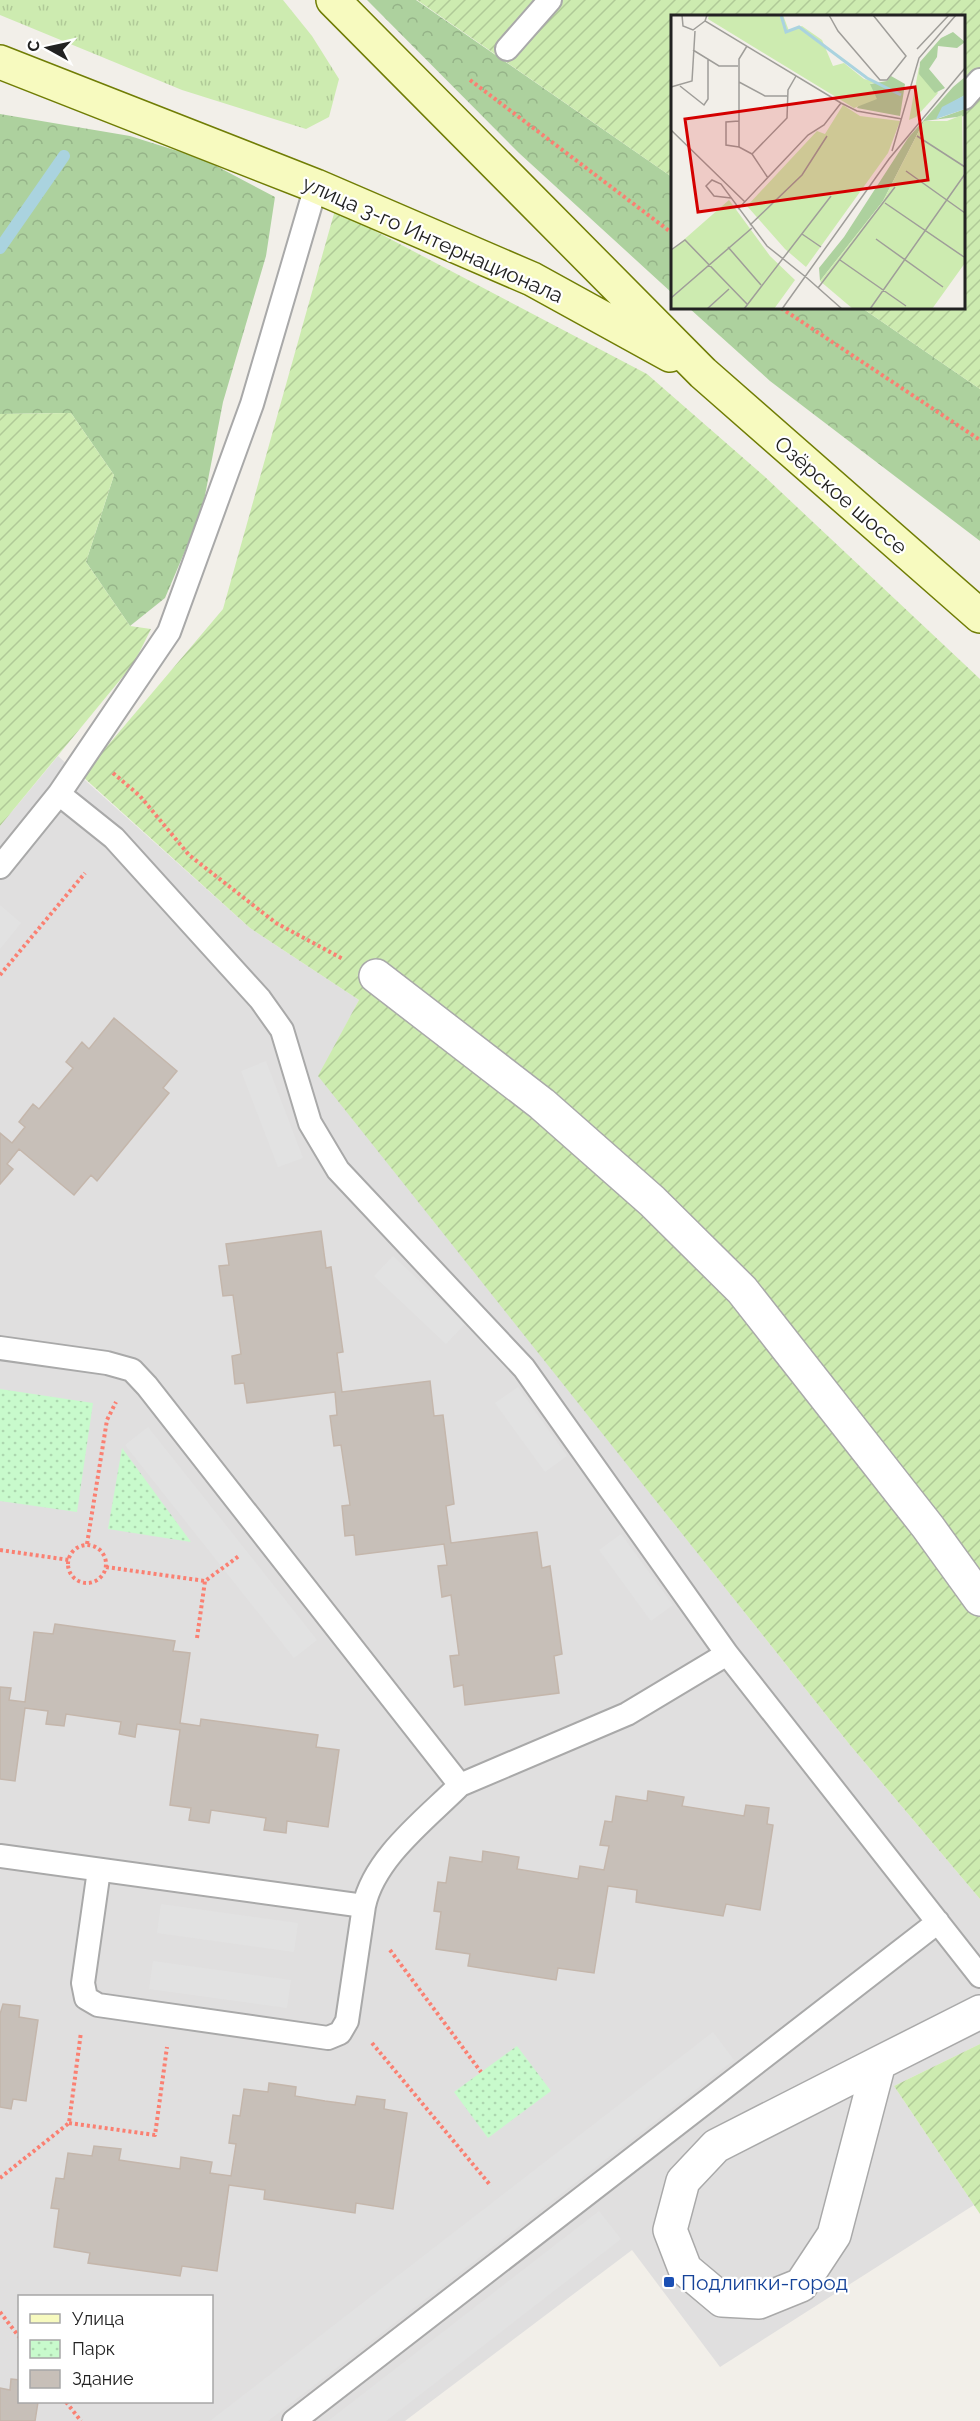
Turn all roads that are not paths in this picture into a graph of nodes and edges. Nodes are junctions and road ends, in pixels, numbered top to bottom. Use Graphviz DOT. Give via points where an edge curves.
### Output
graph roads {
  1 [pos="333,0"];
  2 [pos="550,0"];
  3 [pos="507,49"];
  4 [pos="0,62"];
  5 [pos="980,80"];
  6 [pos="965,96"];
  7 [pos="316,186"];
  8 [pos="703,374"];
  9 [pos="980,616"];
  10 [pos="59,794"];
  11 [pos="0,867"];
  12 [pos="376,976"];
  13 [pos="0,1348"];
  14 [pos="980,1599"];
  15 [pos="727,1654"];
  16 [pos="460,1785"];
  17 [pos="0,1857"];
  18 [pos="99,1870"];
  19 [pos="364,1906"];
  20 [pos="938,1922"];
  21 [pos="980,1976"];
  22 [pos="980,2012"];
  23 [pos="879,2063"];
  24 [pos="294,2421"];
  1 -- 8 [label="main road"];
  2 -- 3 [label="lane"];
  4 -- 7 [label="main road, улица 3-го Интернационала"];
  5 -- 6 [label="lane"];
  7 -- 8 [label="main road, улица 3-го Интернационала" via="532,279"];
  7 -- 10 [label="lane" via="252,404 169,632"];
  8 -- 9 [label="main road, Озёрское шоссе"];
  10 -- 11 [label="lane"];
  10 -- 15 [label="lane" via="114,838 260,999 282,1030 310,1123 338,1170 524,1368"];
  12 -- 14 [label="street" via="542,1104 652,1201 742,1290"];
  13 -- 16 [label="lane" via="132,1370"];
  15 -- 16 [label="lane" via="627,1714"];
  15 -- 20 [label="lane"];
  16 -- 19 [label="lane" via="379,1867 368,1886"];
  17 -- 18 [label="lane"];
  18 -- 19 [label="lane"];
  18 -- 19 [label="lane" via="83,1983 86,1998 98,2005 328,2038 340,2033 347,2021"];
  20 -- 21 [label="lane"];
  20 -- 24 [label="lane"];
  22 -- 23 [label="street"];
  23 -- 23 [label="street" via="716,2146 683,2181 670,2230 685,2269 722,2300 759,2302 801,2285 834,2235"];
}
